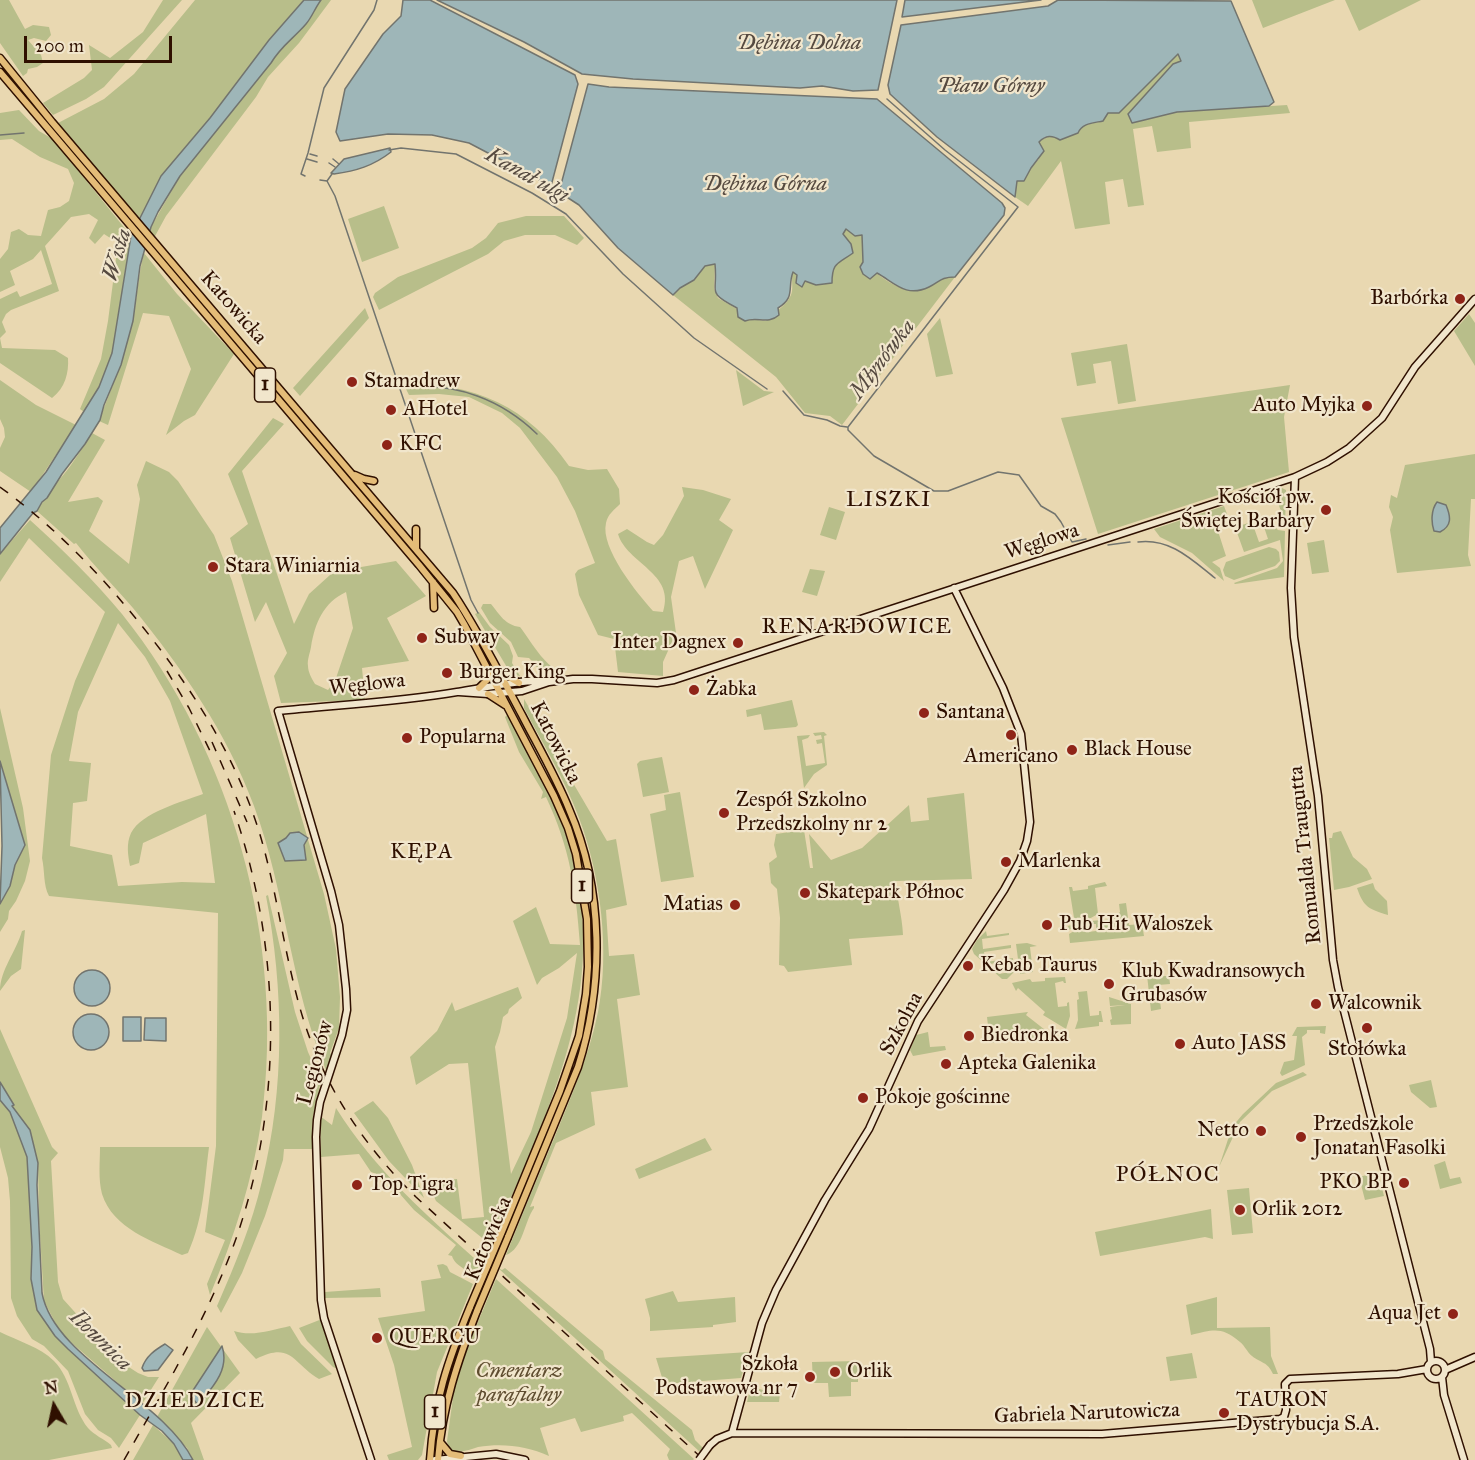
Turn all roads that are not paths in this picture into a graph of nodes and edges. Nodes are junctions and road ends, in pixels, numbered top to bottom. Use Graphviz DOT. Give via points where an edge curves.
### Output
graph roads {
  1 [pos="0,58"];
  2 [pos="0,72"];
  3 [pos="124,212"];
  4 [pos="1475,299"];
  5 [pos="352,473"];
  6 [pos="1294,477"];
  7 [pos="374,481"];
  8 [pos="416,529"];
  9 [pos="416,548"];
  10 [pos="433,582"];
  11 [pos="954,588"];
  12 [pos="434,608"];
  13 [pos="490,670"];
  14 [pos="499,670"];
  15 [pos="519,682"];
  16 [pos="549,682"];
  17 [pos="507,685"];
  18 [pos="498,686"];
  19 [pos="479,688"];
  20 [pos="459,692"];
  21 [pos="510,693"];
  22 [pos="488,694"];
  23 [pos="501,694"];
  24 [pos="510,709"];
  25 [pos="278,711"];
  26 [pos="1471,1359"];
  27 [pos="1439,1365"];
  28 [pos="1427,1371"];
  29 [pos="1439,1378"];
  30 [pos="732,1434"];
  31 [pos="440,1442"];
  32 [pos="489,1455"];
  33 [pos="461,1456"];
  34 [pos="1463,1457"];
  35 [pos="370,1458"];
  36 [pos="430,1460"];
  37 [pos="437,1460"];
  38 [pos="468,1460"];
  39 [pos="525,1460"];
  40 [pos="699,1460"];
  1 -- 3 [label="main road, Katowicka / 1"];
  2 -- 3 [label="main road, Katowicka / 1" via="79,167"];
  3 -- 5 [label="main road, Katowicka / 1"];
  3 -- 10 [label="main road, Katowicka / 1" via="171,274"];
  4 -- 6 [label="street, Węglowa" via="1415,367 1382,418 1349,448"];
  5 -- 7 [label="main road"];
  5 -- 9 [label="main road, Katowicka / 1"];
  6 -- 11 [label="street, Węglowa"];
  6 -- 27 [label="street, Romualda Traugutta" via="1294,638 1318,796 1335,969 1430,1349"];
  8 -- 9 [label="main road"];
  9 -- 14 [label="main road, Katowicka / 1" via="453,593"];
  10 -- 12 [label="main road"];
  10 -- 13 [label="main road, Katowicka / 1" via="457,612"];
  11 -- 16 [label="street, Węglowa" via="674,680"];
  11 -- 30 [label="street, Szkolna" via="1021,734 1030,822 1027,841 1004,890 918,1021 869,1129 778,1285 762,1323"];
  13 -- 18 [label="main road, Katowicka / 1"];
  13 -- 19 [label="main road" via="489,678"];
  14 -- 15 [label="main road"];
  14 -- 17 [label="main road, Katowicka / 1"];
  15 -- 16 [label="street, Węglowa"];
  15 -- 17 [label="street, Węglowa"];
  16 -- 21 [label="street, Węglowa"];
  17 -- 18 [label="street, Węglowa"];
  17 -- 21 [label="main road, Katowicka / 1"];
  18 -- 19 [label="street, Węglowa"];
  18 -- 23 [label="main road, Katowicka / 1"];
  19 -- 20 [label="street, Węglowa"];
  20 -- 22 [label="street, Węglowa"];
  20 -- 25 [label="street, Węglowa"];
  21 -- 23 [label="street, Węglowa"];
  21 -- 31 [label="main road, Katowicka / 1, bridge" via="570,810 579,837 593,901 596,964 589,1023 578,1067 453,1375"];
  22 -- 23 [label="street, Węglowa"];
  22 -- 24 [label="main road"];
  23 -- 24 [label="main road, Katowicka / 1"];
  24 -- 36 [label="main road, Katowicka / 1, bridge" via="568,828 584,891 586,994 569,1068 443,1379"];
  25 -- 35 [label="street, Legionów" via="331,891 340,936 347,1010 320,1102 316,1137 321,1300"];
  26 -- 27 [label="street"];
  27 -- 28 [label="street"];
  27 -- 29 [label="street"];
  28 -- 29 [label="street"];
  28 -- 30 [label="street, Gabriela Narutowicza" via="1290,1379 1285,1384 1284,1417 1214,1425 1102,1434"];
  29 -- 34 [label="street"];
  30 -- 40 [label="street, bridge" via="717,1439"];
  31 -- 33 [label="main road" via="450,1454"];
  31 -- 37 [label="main road, Katowicka / 1"];
  32 -- 33 [label="street"];
  32 -- 38 [label="street"];
  32 -- 39 [label="street"];
  33 -- 37 [label="street"];
}
